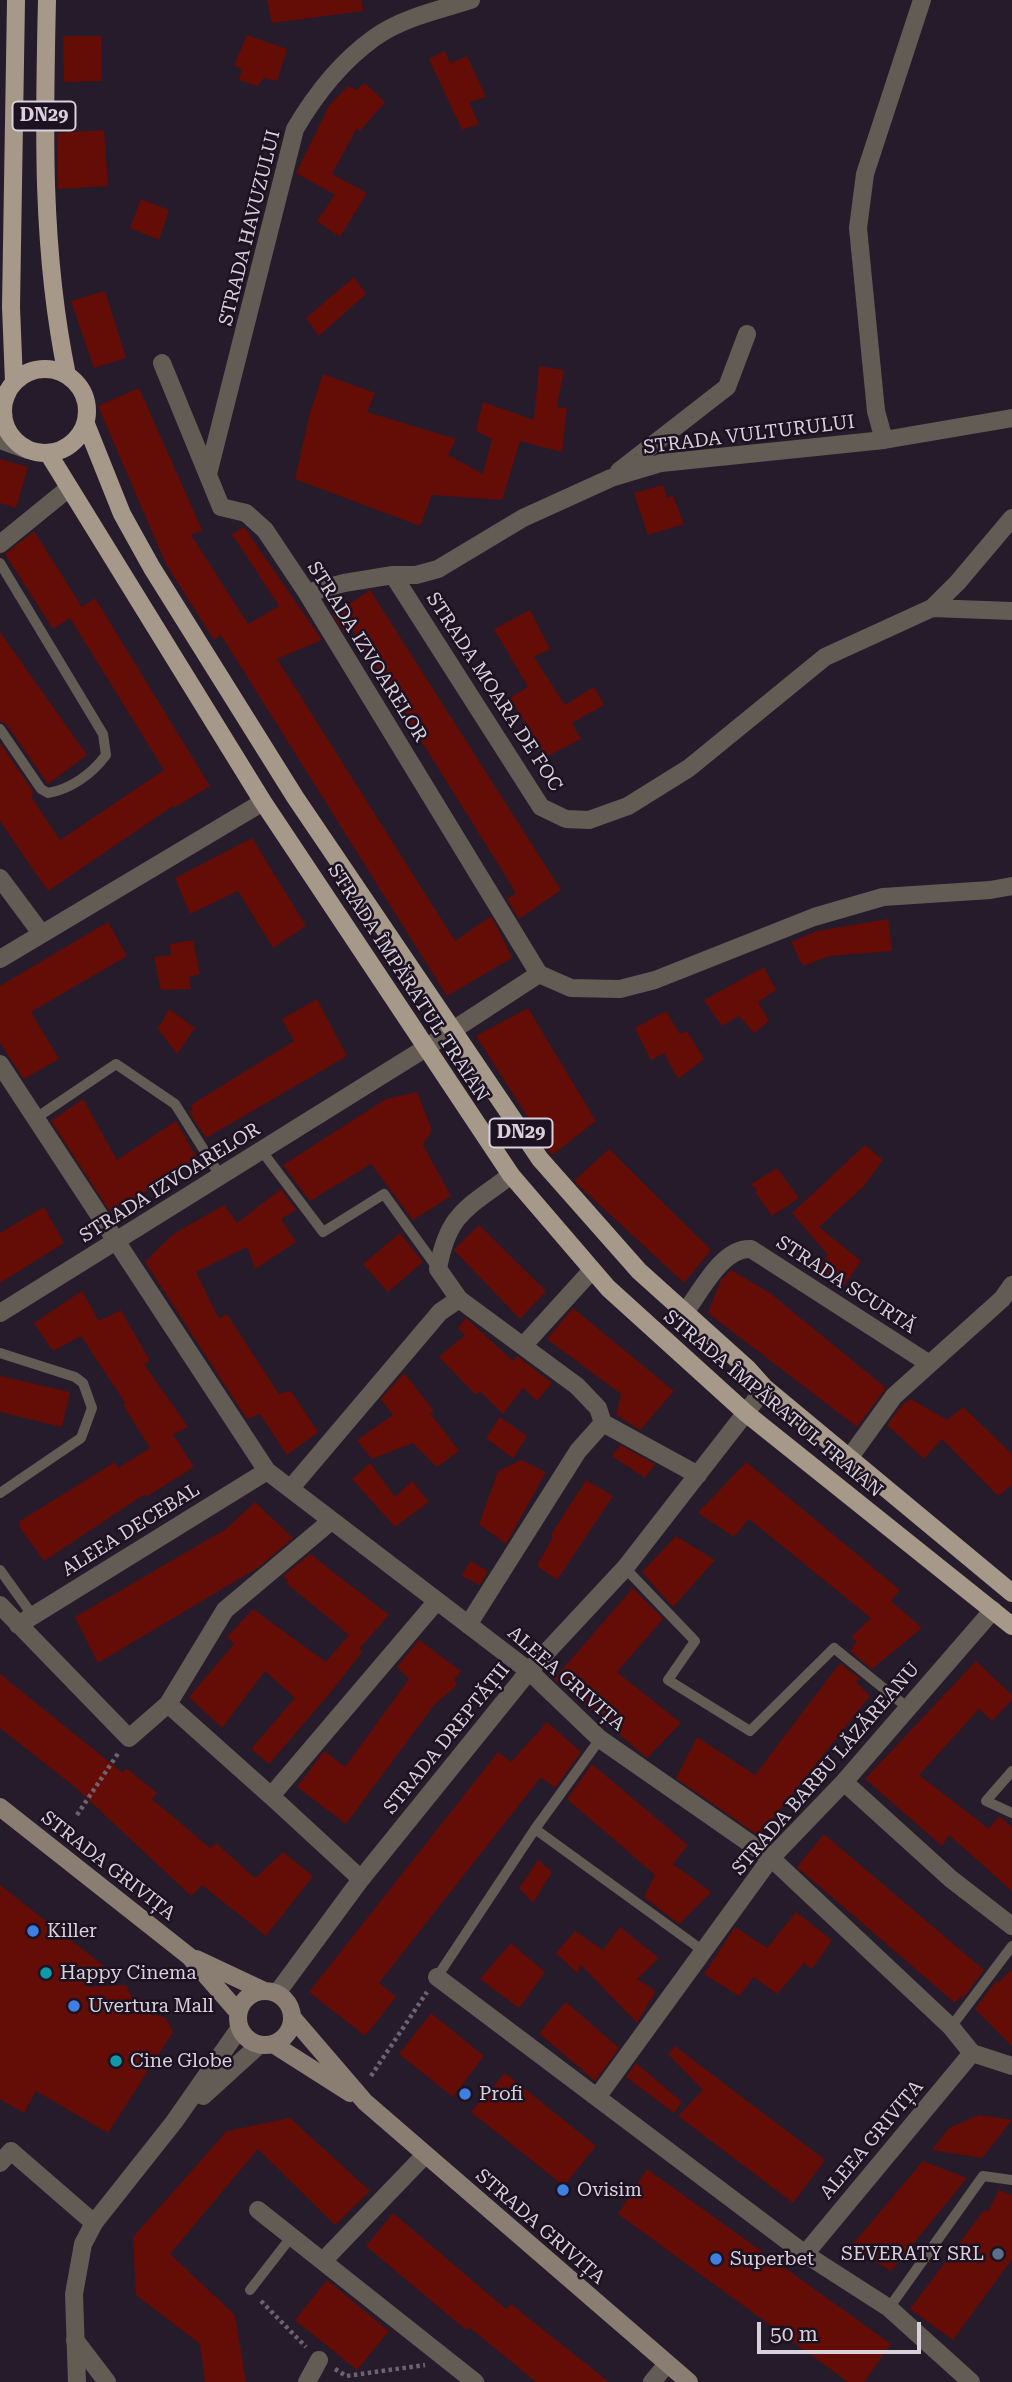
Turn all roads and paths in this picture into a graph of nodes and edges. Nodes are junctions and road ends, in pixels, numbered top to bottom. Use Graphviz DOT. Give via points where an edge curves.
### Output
graph roads {
  1 [pos="16,0"];
  2 [pos="47,0"];
  3 [pos="471,0"];
  4 [pos="922,0"];
  5 [pos="747,334"];
  6 [pos="162,363"];
  7 [pos="67,375"];
  8 [pos="7,391"];
  9 [pos="1012,418"];
  10 [pos="86,424"];
  11 [pos="0,440"];
  12 [pos="884,440"];
  13 [pos="28,450"];
  14 [pos="48,453"];
  15 [pos="208,474"];
  16 [pos="611,478"];
  17 [pos="69,488"];
  18 [pos="1012,518"];
  19 [pos="0,544"];
  20 [pos="0,563"];
  21 [pos="393,575"];
  22 [pos="307,593"];
  23 [pos="932,608"];
  24 [pos="1012,611"];
  25 [pos="0,729"];
  26 [pos="263,802"];
  27 [pos="0,878"];
  28 [pos="1012,886"];
  29 [pos="41,933"];
  30 [pos="0,959"];
  31 [pos="539,974"];
  32 [pos="450,1032"];
  33 [pos="424,1049"];
  34 [pos="0,1064"];
  35 [pos="36,1118"];
  36 [pos="261,1150"];
  37 [pos="511,1175"];
  38 [pos="221,1177"];
  39 [pos="115,1242"];
  40 [pos="438,1269"];
  41 [pos="592,1270"];
  42 [pos="1012,1285"];
  43 [pos="459,1299"];
  44 [pos="685,1312"];
  45 [pos="0,1313"];
  46 [pos="523,1346"];
  47 [pos="0,1353"];
  48 [pos="928,1363"];
  49 [pos="765,1388"];
  50 [pos="747,1414"];
  51 [pos="603,1423"];
  52 [pos="850,1457"];
  53 [pos="267,1471"];
  54 [pos="698,1475"];
  55 [pos="290,1489"];
  56 [pos="0,1493"];
  57 [pos="331,1521"];
  58 [pos="625,1568"];
  59 [pos="0,1570"];
  60 [pos="1012,1593"];
  61 [pos="436,1602"];
  62 [pos="0,1605"];
  63 [pos="993,1610"];
  64 [pos="25,1620"];
  65 [pos="468,1625"];
  66 [pos="1012,1626"];
  67 [pos="529,1671"];
  68 [pos="168,1704"];
  69 [pos="908,1708"];
  70 [pos="129,1738"];
  71 [pos="600,1739"];
  72 [pos="1012,1771"];
  73 [pos="844,1782"];
  74 [pos="271,1796"];
  75 [pos="0,1807"];
  76 [pos="1012,1813"];
  77 [pos="77,1815"];
  78 [pos="535,1829"];
  79 [pos="771,1858"];
  80 [pos="361,1879"];
  81 [pos="1012,1926"];
  82 [pos="1012,1946"];
  83 [pos="702,1950"];
  84 [pos="190,1957"];
  85 [pos="437,1977"];
  86 [pos="270,1991"];
  87 [pos="292,2017"];
  88 [pos="238,2020"];
  89 [pos="951,2026"];
  90 [pos="266,2044"];
  91 [pos="972,2053"];
  92 [pos="1012,2066"];
  93 [pos="371,2076"];
  94 [pos="598,2096"];
  95 [pos="365,2102"];
  96 [pos="174,2122"];
  97 [pos="424,2156"];
  98 [pos="0,2163"];
  99 [pos="1012,2180"];
  100 [pos="258,2210"];
  101 [pos="94,2223"];
  102 [pos="292,2236"];
  103 [pos="805,2254"];
  104 [pos="323,2261"];
  105 [pos="250,2290"];
  106 [pos="889,2308"];
  107 [pos="75,2340"];
  108 [pos="319,2360"];
  109 [pos="450,2362"];
  110 [pos="667,2364"];
  111 [pos="76,2382"];
  112 [pos="107,2382"];
  113 [pos="307,2382"];
  114 [pos="475,2382"];
  115 [pos="652,2382"];
  116 [pos="689,2382"];
  117 [pos="971,2382"];
  1 -- 8 [label="main road, DN29"];
  2 -- 7 [label="main road, DN29" via="47,233"];
  3 -- 15 [label="street, STRADA HAVUZULUI" via="419,16 374,37 315,95 295,129"];
  4 -- 12 [label="street" via="865,174 858,228 874,398"];
  5 -- 16 [label="street" via="727,387"];
  6 -- 15 [label="street, STRADA IZVOARELOR"];
  7 -- 8 [label="main road" via="40,369"];
  7 -- 10 [label="main road, DN29" via="85,396"];
  8 -- 13 [label="main road, DN29" via="5,422 11,436"];
  9 -- 12 [label="street, STRADA VULTURULUI"];
  10 -- 14 [label="main road" via="69,447"];
  10 -- 32 [label="main road, STRADA ÎMPĂRATUL TRAIAN / DN29" via="122,514 152,568"];
  11 -- 13 [label="street"];
  12 -- 16 [label="street, STRADA VULTURULUI" via="661,463"];
  13 -- 14 [label="main road"];
  14 -- 17 [label="main road, STRADA ÎMPĂRATUL TRAIAN / DN29"];
  15 -- 22 [label="street, STRADA IZVOARELOR" via="221,507 246,513 265,530"];
  16 -- 21 [label="street, STRADA VULTURULUI" via="523,517 438,569"];
  17 -- 19 [label="street"];
  17 -- 26 [label="main road, STRADA ÎMPĂRATUL TRAIAN / DN29"];
  18 -- 23 [label="street, STRADA MOARA DE FOC"];
  20 -- 25 [label="lane" via="103,734 106,755 66,790 48,793"];
  21 -- 22 [label="street, STRADA VULTURULUI"];
  21 -- 23 [label="street, STRADA MOARA DE FOC" via="541,807 566,819 589,820 628,806 689,768 825,657"];
  22 -- 31 [label="street, STRADA IZVOARELOR"];
  23 -- 24 [label="street"];
  26 -- 29 [label="street"];
  26 -- 33 [label="main road, STRADA ÎMPĂRATUL TRAIAN / DN29"];
  27 -- 29 [label="street"];
  28 -- 31 [label="street" via="883,897 620,989 571,988"];
  29 -- 30 [label="street"];
  31 -- 32 [label="street, STRADA IZVOARELOR"];
  32 -- 33 [label="street, STRADA IZVOARELOR"];
  32 -- 44 [label="main road, STRADA ÎMPĂRATUL TRAIAN / DN29" via="540,1159 639,1271"];
  33 -- 36 [label="street, STRADA IZVOARELOR"];
  33 -- 37 [label="main road, STRADA ÎMPĂRATUL TRAIAN / DN29"];
  34 -- 35 [label="street, ALEEA GRIVIȚA"];
  35 -- 38 [label="lane" via="116,1064 175,1104"];
  35 -- 39 [label="street, ALEEA GRIVIȚA"];
  36 -- 38 [label="street, STRADA IZVOARELOR"];
  36 -- 40 [label="lane" via="323,1232 384,1194"];
  37 -- 40 [label="street" via="454,1220 443,1240"];
  37 -- 41 [label="main road, STRADA ÎMPĂRATUL TRAIAN / DN29"];
  38 -- 39 [label="street, STRADA IZVOARELOR"];
  39 -- 45 [label="street, STRADA IZVOARELOR"];
  39 -- 53 [label="street, ALEEA GRIVIȚA"];
  40 -- 43 [label="street"];
  41 -- 46 [label="street"];
  41 -- 50 [label="main road, STRADA ÎMPĂRATUL TRAIAN / DN29"];
  42 -- 48 [label="street"];
  43 -- 46 [label="street"];
  43 -- 55 [label="street" via="440,1312"];
  44 -- 48 [label="street, STRADA SCURTĂ" via="726,1258 742,1248 751,1249"];
  44 -- 49 [label="main road, STRADA ÎMPĂRATUL TRAIAN / DN29"];
  46 -- 51 [label="street" via="578,1386 598,1408"];
  47 -- 56 [label="lane" via="75,1377 88,1392 92,1408 81,1438"];
  48 -- 52 [label="street" via="894,1396"];
  49 -- 50 [label="street, STRADA DREPTĂȚII"];
  49 -- 52 [label="main road, STRADA ÎMPĂRATUL TRAIAN / DN29"];
  50 -- 54 [label="street, STRADA DREPTĂȚII"];
  50 -- 63 [label="main road, STRADA ÎMPĂRATUL TRAIAN / DN29"];
  51 -- 54 [label="street"];
  51 -- 65 [label="street" via="578,1451"];
  52 -- 60 [label="main road, STRADA ÎMPĂRATUL TRAIAN / DN29"];
  53 -- 55 [label="street, ALEEA GRIVIȚA"];
  53 -- 64 [label="street, ALEEA DECEBAL"];
  54 -- 58 [label="street, STRADA DREPTĂȚII"];
  55 -- 57 [label="street, ALEEA GRIVIȚA"];
  57 -- 61 [label="street, ALEEA GRIVIȚA"];
  57 -- 68 [label="street" via="225,1610"];
  58 -- 67 [label="street, STRADA DREPTĂȚII"];
  58 -- 69 [label="lane" via="695,1641 668,1681 750,1731 834,1648"];
  59 -- 64 [label="lane"];
  61 -- 65 [label="street, ALEEA GRIVIȚA"];
  61 -- 74 [label="street"];
  62 -- 64 [label="street"];
  63 -- 66 [label="main road, STRADA ÎMPĂRATUL TRAIAN / DN29"];
  63 -- 69 [label="street, STRADA BARBU LĂZĂREANU"];
  64 -- 70 [label="street"];
  65 -- 67 [label="street, ALEEA GRIVIȚA"];
  67 -- 71 [label="street, ALEEA GRIVIȚA"];
  67 -- 80 [label="street, STRADA DREPTĂȚII"];
  68 -- 70 [label="street"];
  68 -- 74 [label="street"];
  69 -- 73 [label="street, STRADA BARBU LĂZĂREANU"];
  70 -- 77 [label="path"];
  71 -- 78 [label="lane"];
  71 -- 79 [label="street, ALEEA GRIVIȚA"];
  72 -- 76 [label="lane" via="986,1801"];
  73 -- 79 [label="street, STRADA BARBU LĂZĂREANU"];
  73 -- 81 [label="street" via="951,1879"];
  74 -- 80 [label="street"];
  75 -- 84 [label="main road, STRADA GRIVIȚA"];
  78 -- 83 [label="lane"];
  78 -- 85 [label="lane"];
  79 -- 83 [label="street, STRADA BARBU LĂZĂREANU"];
  79 -- 89 [label="street, ALEEA GRIVIȚA"];
  80 -- 86 [label="street, STRADA DREPTĂȚII"];
  82 -- 89 [label="lane"];
  83 -- 94 [label="street, STRADA BARBU LĂZĂREANU"];
  84 -- 86 [label="main road, STRADA GRIVIȚA"];
  84 -- 88 [label="main road, STRADA GRIVIȚA"];
  85 -- 93 [label="path"];
  85 -- 94 [label="street"];
  86 -- 87 [label="main road" via="285,1999"];
  86 -- 88 [label="main road" via="246,1997"];
  87 -- 90 [label="main road" via="287,2034"];
  87 -- 95 [label="main road, STRADA GRIVIȚA"];
  88 -- 90 [label="main road" via="250,2041"];
  88 -- 96 [label="street"];
  89 -- 91 [label="street, ALEEA GRIVIȚA"];
  90 -- 95 [label="main road, STRADA GRIVIȚA"];
  90 -- 96 [label="street"];
  91 -- 92 [label="street"];
  91 -- 103 [label="street, ALEEA GRIVIȚA"];
  94 -- 103 [label="street"];
  95 -- 97 [label="main road, STRADA GRIVIȚA"];
  96 -- 101 [label="street"];
  97 -- 104 [label="street"];
  97 -- 110 [label="main road, STRADA GRIVIȚA"];
  98 -- 101 [label="street" via="11,2151"];
  99 -- 106 [label="lane" via="983,2176"];
  100 -- 102 [label="street"];
  101 -- 107 [label="street" via="76,2270"];
  102 -- 104 [label="street"];
  102 -- 105 [label="lane"];
  103 -- 106 [label="street"];
  104 -- 109 [label="street"];
  105 -- 108 [label="path"];
  106 -- 117 [label="street"];
  107 -- 111 [label="street"];
  107 -- 112 [label="street"];
  108 -- 109 [label="path" via="346,2376"];
  108 -- 113 [label="street"];
  109 -- 114 [label="street"];
  110 -- 115 [label="street"];
  110 -- 116 [label="main road, STRADA GRIVIȚA"];
}
